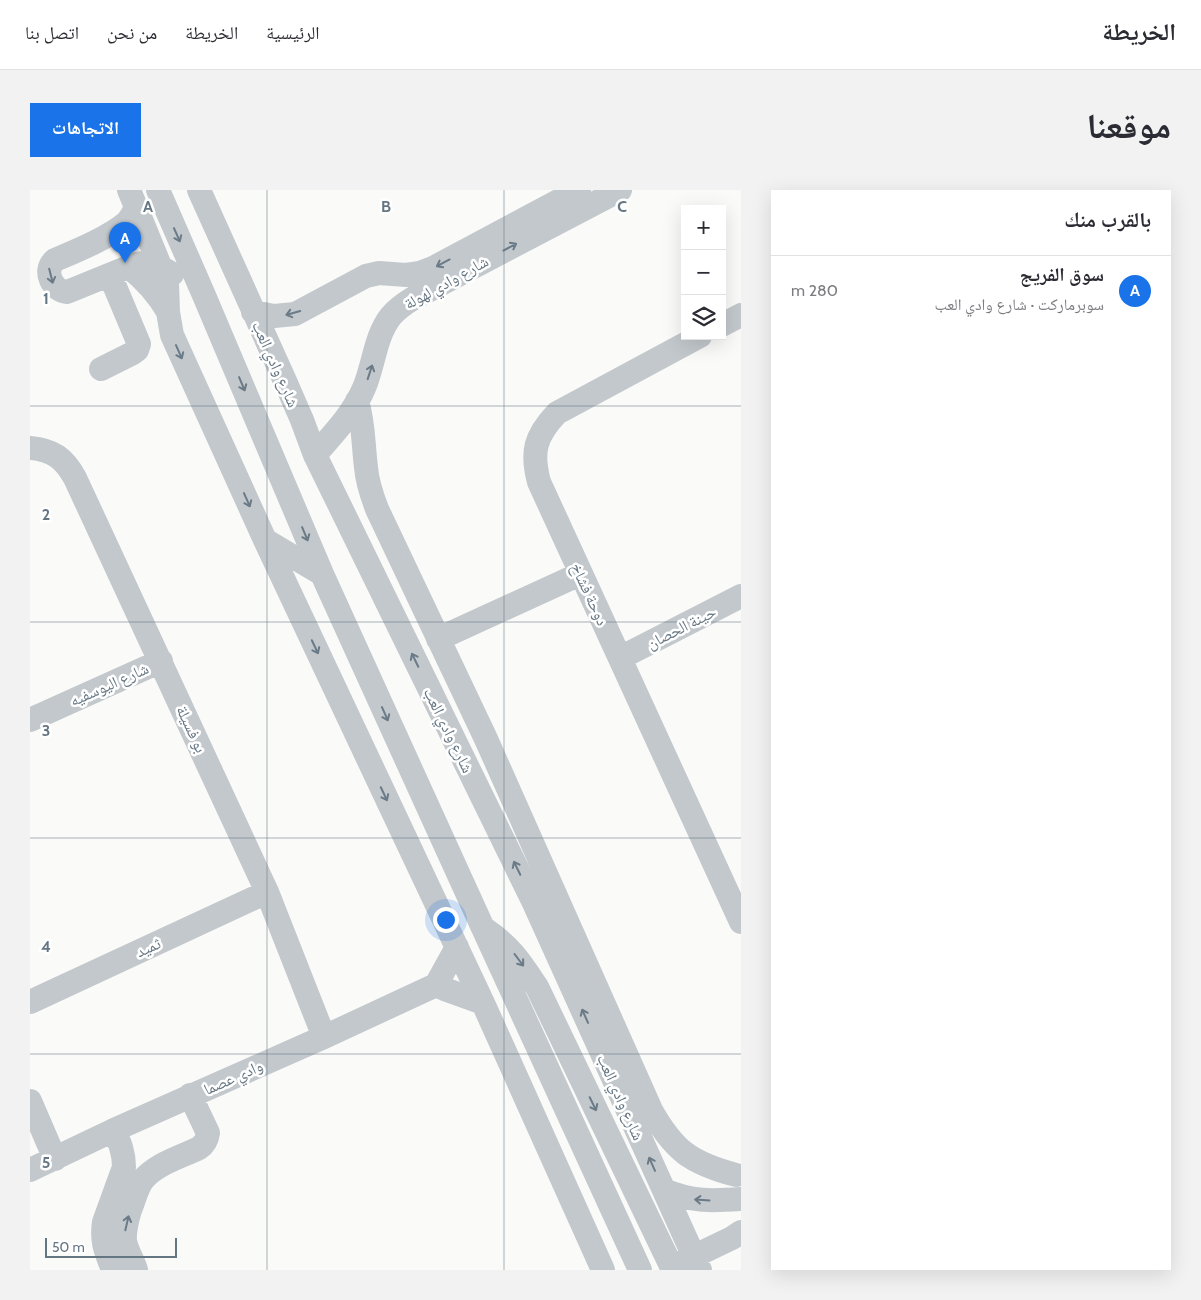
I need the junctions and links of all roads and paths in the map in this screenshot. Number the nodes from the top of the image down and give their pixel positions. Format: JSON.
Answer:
{"nodes":[{"id":1,"x":158,"y":190,"type":"edge"},
{"id":2,"x":199,"y":190,"type":"edge"},
{"id":3,"x":589,"y":195,"type":"edge"},
{"id":4,"x":133,"y":198,"type":"edge"},
{"id":5,"x":89,"y":245,"type":"junction"},
{"id":6,"x":161,"y":267,"type":"junction"},
{"id":7,"x":115,"y":273,"type":"junction"},
{"id":8,"x":203,"y":293,"type":"junction"},
{"id":9,"x":168,"y":312,"type":"junction"},
{"id":10,"x":253,"y":312,"type":"junction"},
{"id":11,"x":741,"y":314,"type":"edge"},
{"id":12,"x":726,"y":322,"type":"edge"},
{"id":13,"x":693,"y":340,"type":"edge"},
{"id":14,"x":101,"y":369,"type":"dead end"},
{"id":15,"x":357,"y":402,"type":"junction"},
{"id":16,"x":30,"y":448,"type":"edge"},
{"id":17,"x":315,"y":455,"type":"junction"},
{"id":18,"x":265,"y":540,"type":"junction"},
{"id":19,"x":322,"y":574,"type":"junction"},
{"id":20,"x":580,"y":574,"type":"junction"},
{"id":21,"x":741,"y":596,"type":"edge"},
{"id":22,"x":438,"y":639,"type":"junction"},
{"id":23,"x":620,"y":658,"type":"junction"},
{"id":24,"x":161,"y":661,"type":"junction"},
{"id":25,"x":365,"y":670,"type":"junction"},
{"id":26,"x":30,"y":720,"type":"edge"},
{"id":27,"x":352,"y":726,"type":"junction"},
{"id":28,"x":267,"y":892,"type":"junction"},
{"id":29,"x":741,"y":922,"type":"edge"},
{"id":30,"x":483,"y":928,"type":"junction"},
{"id":31,"x":457,"y":947,"type":"junction"},
{"id":32,"x":436,"y":985,"type":"junction"},
{"id":33,"x":30,"y":1002,"type":"edge"},
{"id":34,"x":483,"y":1003,"type":"junction"},
{"id":35,"x":324,"y":1037,"type":"junction"},
{"id":36,"x":190,"y":1096,"type":"junction"},
{"id":37,"x":30,"y":1102,"type":"edge"},
{"id":38,"x":114,"y":1130,"type":"junction"},
{"id":39,"x":55,"y":1159,"type":"junction"},
{"id":40,"x":30,"y":1170,"type":"edge"},
{"id":41,"x":736,"y":1175,"type":"dead end"},
{"id":42,"x":664,"y":1190,"type":"junction"},
{"id":43,"x":741,"y":1199,"type":"edge"},
{"id":44,"x":741,"y":1232,"type":"edge"},
{"id":45,"x":697,"y":1263,"type":"edge"},
{"id":46,"x":670,"y":1269,"type":"edge"},
{"id":47,"x":113,"y":1270,"type":"edge"},
{"id":48,"x":136,"y":1270,"type":"edge"},
{"id":49,"x":603,"y":1270,"type":"edge"},
{"id":50,"x":640,"y":1270,"type":"edge"}],
"edges":[{"from":1,"to":8,"type":"street","one_way":true},
{"from":2,"to":10,"type":"street","name":"شارع وادي العب"},
{"from":3,"to":10,"type":"street","name":"شارع وادي لهولة","one_way":true},
{"from":15,"to":3,"type":"street","name":"شارع وادي لهولة","one_way":true},
{"from":4,"to":5,"type":"street"},
{"from":4,"to":6,"type":"street"},
{"from":5,"to":7,"type":"street"},
{"from":5,"to":7,"type":"street","one_way":true},
{"from":6,"to":7,"type":"street"},
{"from":6,"to":8,"type":"street"},
{"from":6,"to":9,"type":"street"},
{"from":7,"to":9,"type":"street"},
{"from":7,"to":14,"type":"street"},
{"from":8,"to":19,"type":"street","one_way":true},
{"from":9,"to":18,"type":"street","one_way":true},
{"from":10,"to":17,"type":"street","name":"شارع وادي العب"},
{"from":11,"to":12,"type":"street"},
{"from":13,"to":20,"type":"street","name":"دوحة فشاخ"},
{"from":15,"to":17,"type":"street","name":"شارع وادي لهولة"},
{"from":15,"to":22,"type":"street"},
{"from":16,"to":24,"type":"street","name":"بو فسيلة"},
{"from":42,"to":17,"type":"street","name":"شارع وادي العب","one_way":true},
{"from":18,"to":19,"type":"street"},
{"from":18,"to":27,"type":"street","one_way":true},
{"from":19,"to":25,"type":"street"},
{"from":20,"to":22,"type":"street"},
{"from":20,"to":23,"type":"street","name":"دوحة فشاخ"},
{"from":21,"to":23,"type":"street","name":"حينة الحصان"},
{"from":22,"to":41,"type":"street"},
{"from":23,"to":29,"type":"street","name":"دوحة فشاخ"},
{"from":24,"to":26,"type":"street","name":"شارع اليوسفيه"},
{"from":24,"to":28,"type":"street","name":"بو فسيلة"},
{"from":25,"to":27,"type":"street"},
{"from":25,"to":30,"type":"street","one_way":true},
{"from":27,"to":31,"type":"street","one_way":true},
{"from":28,"to":33,"type":"street","name":"ثميد"},
{"from":28,"to":35,"type":"street","name":"بو فسيلة"},
{"from":30,"to":46,"type":"street","one_way":true},
{"from":30,"to":50,"type":"street"},
{"from":31,"to":32,"type":"street"},
{"from":31,"to":34,"type":"street"},
{"from":32,"to":34,"type":"street"},
{"from":32,"to":35,"type":"street","name":"وادي عصما"},
{"from":34,"to":49,"type":"street"},
{"from":35,"to":36,"type":"street","name":"وادي عصما"},
{"from":36,"to":38,"type":"street","name":"وادي عصما"},
{"from":48,"to":36,"type":"street","one_way":true},
{"from":37,"to":39,"type":"street"},
{"from":38,"to":39,"type":"street","name":"وادي عصما"},
{"from":38,"to":47,"type":"street"},
{"from":39,"to":40,"type":"street","name":"وادي عصما"},
{"from":43,"to":42,"type":"street","one_way":true},
{"from":42,"to":45,"type":"street","name":"شارع وادي العب"},
{"from":44,"to":45,"type":"street"},
{"from":45,"to":46,"type":"street"}]}
